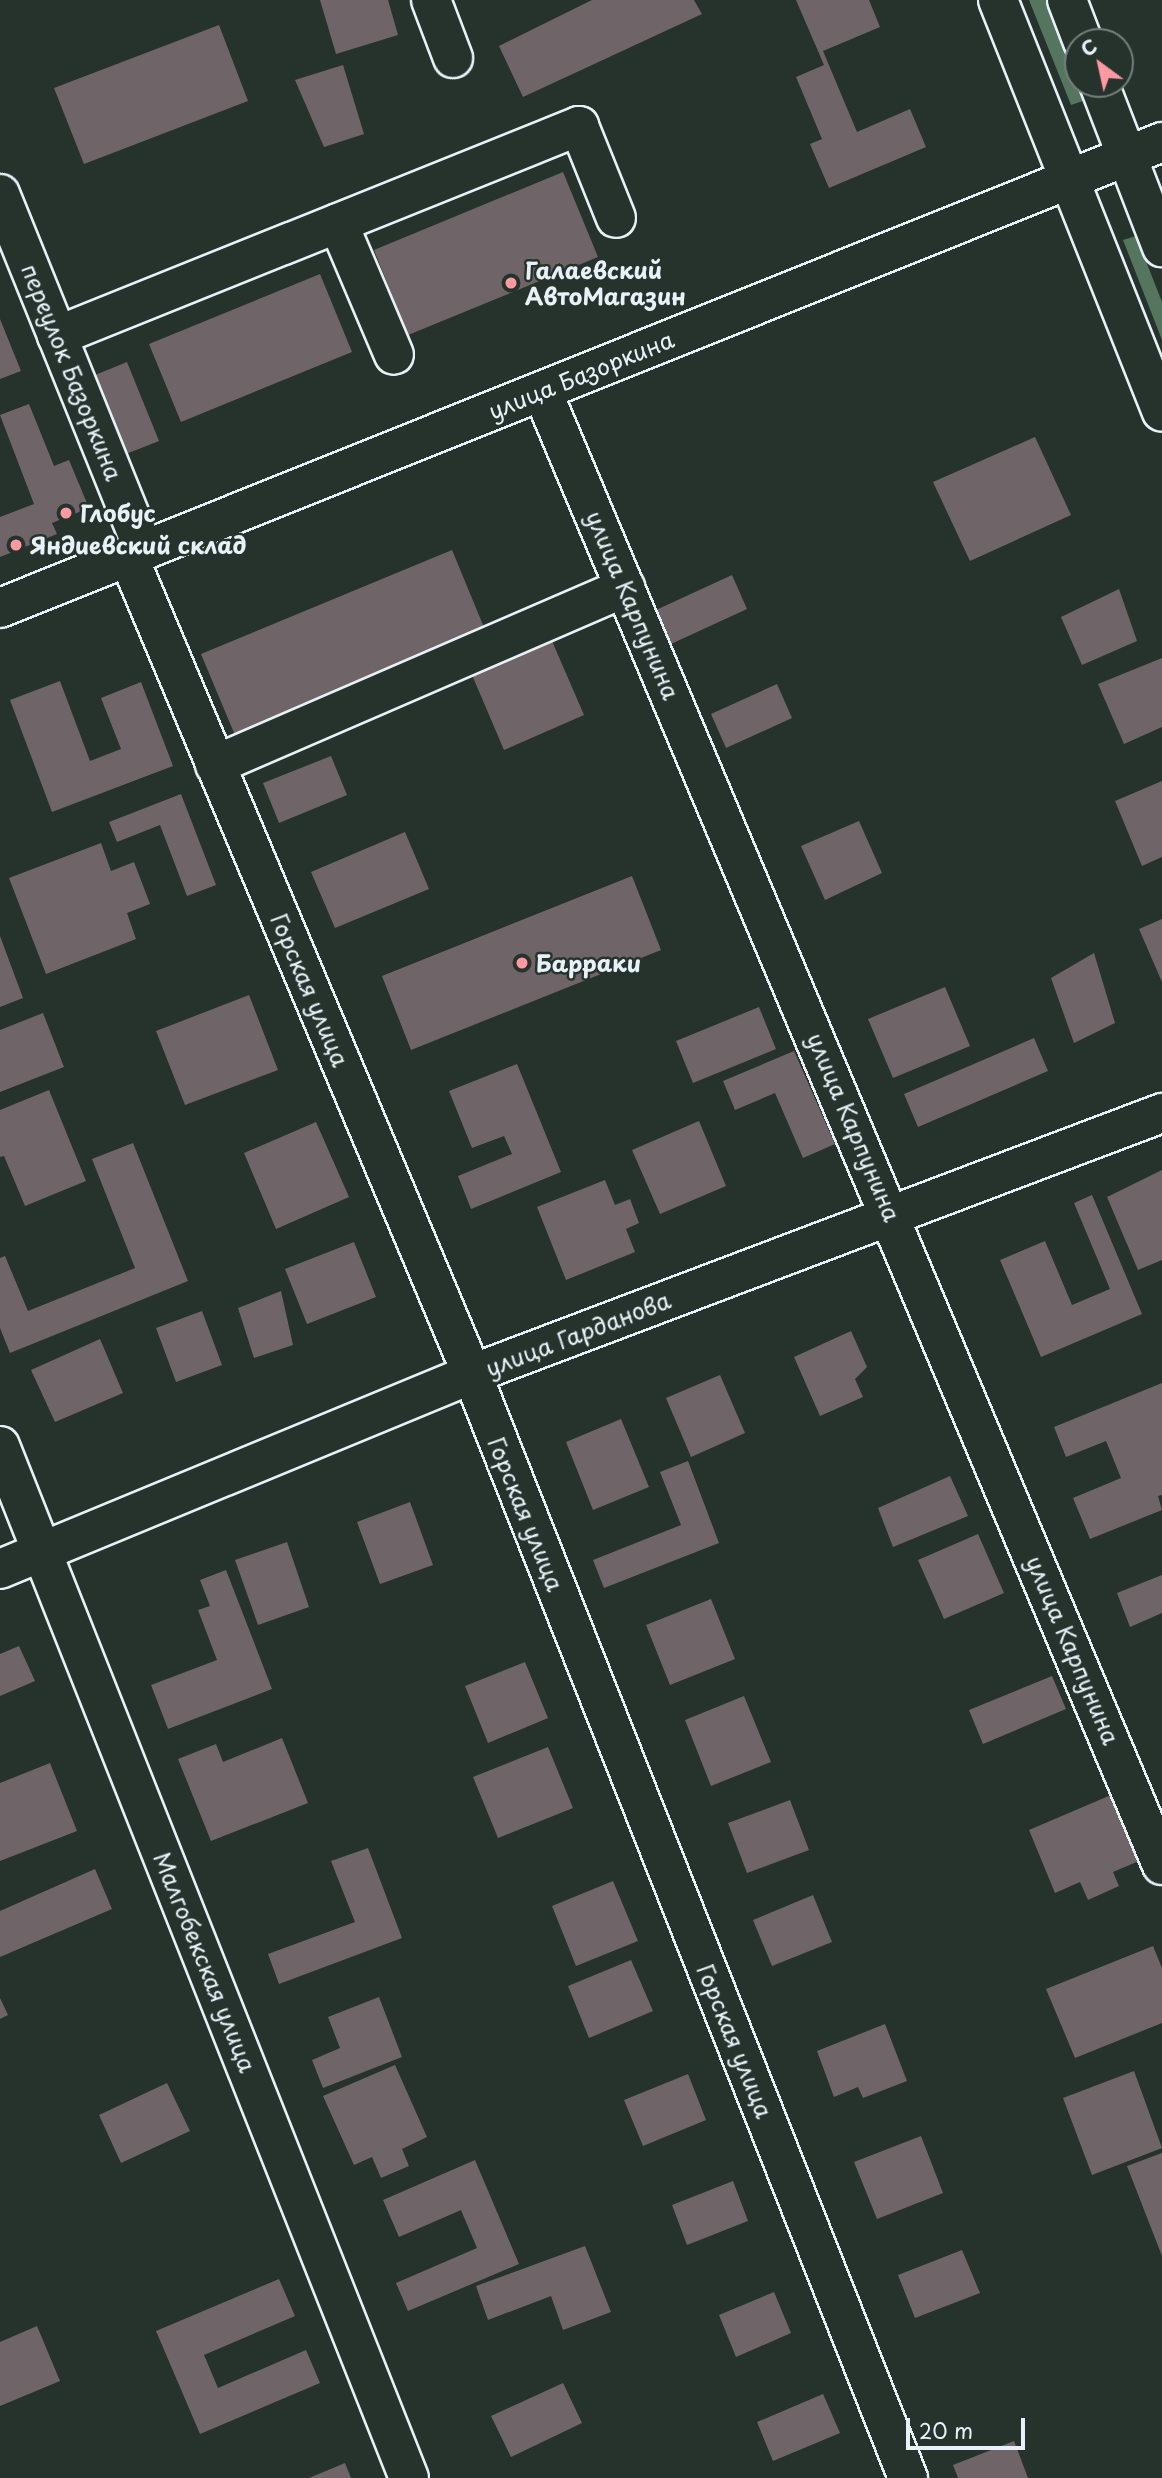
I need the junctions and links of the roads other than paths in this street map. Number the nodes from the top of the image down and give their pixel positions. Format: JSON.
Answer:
{"nodes":[{"id":1,"x":430,"y":0,"type":"edge"},
{"id":2,"x":999,"y":0,"type":"edge"},
{"id":3,"x":1067,"y":0,"type":"edge"},
{"id":4,"x":1078,"y":28,"type":"edge"},
{"id":5,"x":453,"y":58,"type":"dead end"},
{"id":6,"x":1104,"y":98,"type":"edge"},
{"id":7,"x":1162,"y":142,"type":"edge"},
{"id":8,"x":1126,"y":156,"type":"junction"},
{"id":9,"x":1069,"y":179,"type":"junction"},
{"id":10,"x":0,"y":194,"type":"edge"},
{"id":11,"x":616,"y":218,"type":"dead end"},
{"id":12,"x":338,"y":223,"type":"junction"},
{"id":13,"x":1162,"y":247,"type":"edge"},
{"id":14,"x":57,"y":337,"type":"junction"},
{"id":15,"x":394,"y":355,"type":"dead end"},
{"id":16,"x":542,"y":391,"type":"junction"},
{"id":17,"x":1162,"y":412,"type":"edge"},
{"id":18,"x":136,"y":553,"type":"junction"},
{"id":19,"x":625,"y":588,"type":"junction"},
{"id":20,"x":3,"y":600,"type":"edge"},
{"id":21,"x":215,"y":765,"type":"junction"},
{"id":22,"x":1162,"y":1113,"type":"edge"},
{"id":23,"x":892,"y":1216,"type":"junction"},
{"id":24,"x":472,"y":1374,"type":"junction"},
{"id":25,"x":0,"y":1446,"type":"edge"},
{"id":26,"x":43,"y":1552,"type":"junction"},
{"id":27,"x":0,"y":1570,"type":"edge"},
{"id":28,"x":1162,"y":1865,"type":"edge"},
{"id":29,"x":409,"y":2478,"type":"edge"},
{"id":30,"x":908,"y":2478,"type":"edge"}],
"edges":[{"from":1,"to":5,"type":"street"},
{"from":2,"to":9,"type":"street"},
{"from":3,"to":4,"type":"street"},
{"from":6,"to":8,"type":"street"},
{"from":7,"to":8,"type":"street","name":"улица Базоркина"},
{"from":8,"to":9,"type":"street","name":"улица Базоркина"},
{"from":8,"to":13,"type":"street"},
{"from":9,"to":16,"type":"street","name":"улица Базоркина"},
{"from":9,"to":17,"type":"street"},
{"from":10,"to":14,"type":"street","name":"переулок Базоркина"},
{"from":11,"to":12,"type":"street"},
{"from":12,"to":14,"type":"street"},
{"from":12,"to":15,"type":"street"},
{"from":14,"to":18,"type":"street","name":"переулок Базоркина"},
{"from":16,"to":18,"type":"street","name":"улица Базоркина"},
{"from":16,"to":19,"type":"street","name":"улица Карпунина"},
{"from":18,"to":20,"type":"street","name":"улица Базоркина"},
{"from":18,"to":21,"type":"street","name":"Горская улица"},
{"from":19,"to":21,"type":"street"},
{"from":19,"to":23,"type":"street","name":"улица Карпунина"},
{"from":21,"to":24,"type":"street","name":"Горская улица"},
{"from":22,"to":23,"type":"street","name":"улица Гарданова"},
{"from":23,"to":24,"type":"street","name":"улица Гарданова"},
{"from":23,"to":28,"type":"street","name":"улица Карпунина"},
{"from":24,"to":26,"type":"street","name":"улица Гарданова"},
{"from":24,"to":30,"type":"street","name":"Горская улица"},
{"from":25,"to":26,"type":"street","name":"Малгобекская улица"},
{"from":26,"to":27,"type":"street","name":"улица Гарданова"},
{"from":26,"to":29,"type":"street","name":"Малгобекская улица"}]}
